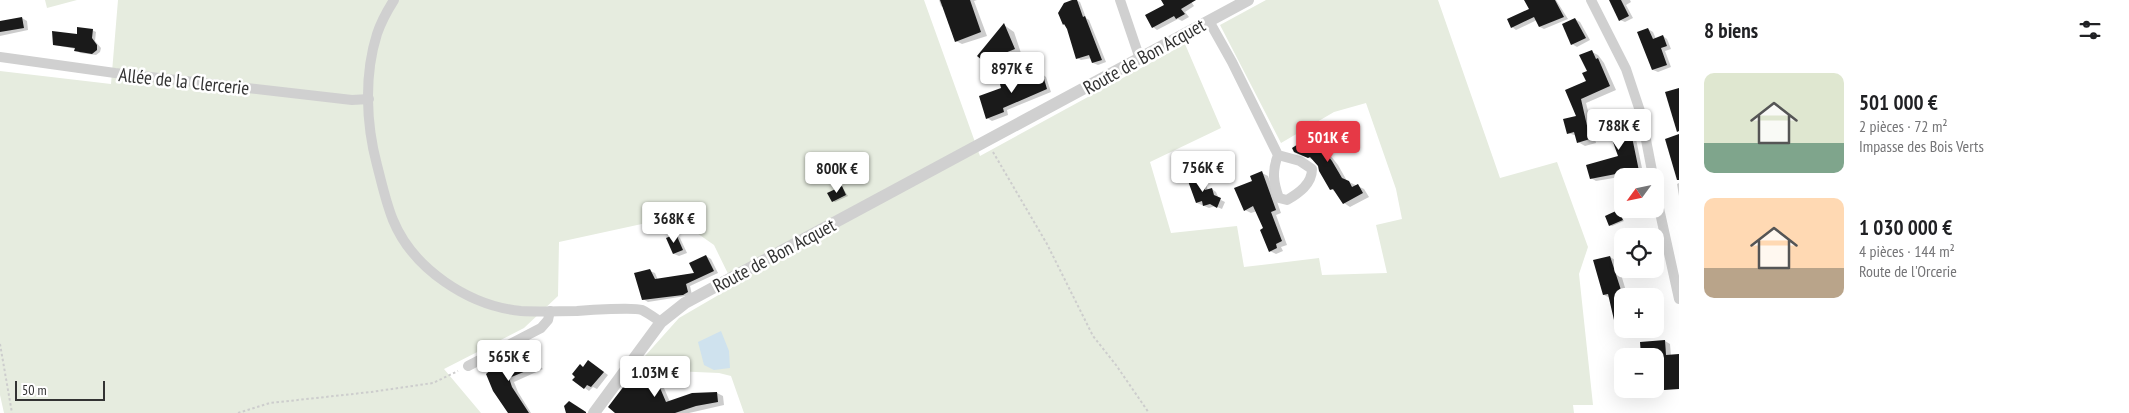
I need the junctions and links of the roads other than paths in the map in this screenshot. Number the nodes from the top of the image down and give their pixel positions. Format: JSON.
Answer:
{"nodes":[{"id":1,"x":394,"y":0,"type":"edge"},
{"id":2,"x":1120,"y":0,"type":"edge"},
{"id":3,"x":1248,"y":0,"type":"edge"},
{"id":4,"x":1591,"y":0,"type":"edge"},
{"id":5,"x":1209,"y":21,"type":"junction"},
{"id":6,"x":0,"y":57,"type":"edge"},
{"id":7,"x":1140,"y":59,"type":"junction"},
{"id":8,"x":368,"y":99,"type":"junction"},
{"id":9,"x":1278,"y":155,"type":"junction"},
{"id":10,"x":1651,"y":168,"type":"edge"},
{"id":11,"x":1661,"y":218,"type":"edge"},
{"id":12,"x":1679,"y":299,"type":"edge"},
{"id":13,"x":550,"y":311,"type":"junction"},
{"id":14,"x":661,"y":322,"type":"junction"},
{"id":15,"x":468,"y":366,"type":"road end"},
{"id":16,"x":594,"y":413,"type":"edge"}],
"edges":[{"from":1,"to":8,"type":"street"},
{"from":2,"to":7,"type":"street"},
{"from":3,"to":5,"type":"street","name":"Route de Bon Acquet"},
{"from":4,"to":10,"type":"street"},
{"from":5,"to":7,"type":"street","name":"Route de Bon Acquet"},
{"from":5,"to":9,"type":"street"},
{"from":6,"to":8,"type":"street","name":"Allée de la Clercerie"},
{"from":7,"to":14,"type":"street","name":"Route de Bon Acquet"},
{"from":8,"to":13,"type":"street"},
{"from":9,"to":9,"type":"street"},
{"from":11,"to":12,"type":"street"},
{"from":13,"to":14,"type":"street"},
{"from":13,"to":15,"type":"street"},
{"from":14,"to":16,"type":"street","name":"Route de Bon Acquet"}]}
